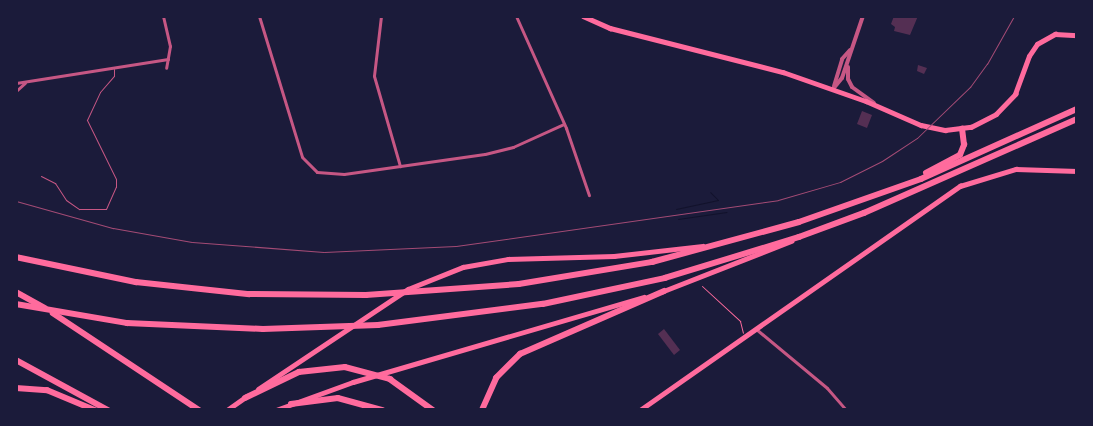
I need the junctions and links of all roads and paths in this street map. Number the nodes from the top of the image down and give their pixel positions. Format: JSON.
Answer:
{"nodes":[{"id":1,"x":163,"y":16,"type":"edge"},
{"id":2,"x":259,"y":16,"type":"edge"},
{"id":3,"x":381,"y":16,"type":"edge"},
{"id":4,"x":516,"y":16,"type":"edge"},
{"id":5,"x":583,"y":16,"type":"edge"},
{"id":6,"x":863,"y":16,"type":"edge"},
{"id":7,"x":1077,"y":35,"type":"edge"},
{"id":8,"x":850,"y":50,"type":"junction"},
{"id":9,"x":168,"y":59,"type":"junction"},
{"id":10,"x":849,"y":60,"type":"junction"},
{"id":11,"x":166,"y":68,"type":"dead end"},
{"id":12,"x":114,"y":69,"type":"junction"},
{"id":13,"x":25,"y":82,"type":"junction"},
{"id":14,"x":16,"y":83,"type":"edge"},
{"id":15,"x":833,"y":89,"type":"junction"},
{"id":16,"x":16,"y":91,"type":"edge"},
{"id":17,"x":879,"y":107,"type":"junction"},
{"id":18,"x":1077,"y":109,"type":"edge"},
{"id":19,"x":1077,"y":119,"type":"edge"},
{"id":20,"x":564,"y":124,"type":"junction"},
{"id":21,"x":962,"y":129,"type":"junction"},
{"id":22,"x":400,"y":166,"type":"junction"},
{"id":23,"x":1077,"y":170,"type":"edge"},
{"id":24,"x":41,"y":176,"type":"dead end"},
{"id":25,"x":898,"y":188,"type":"junction"},
{"id":26,"x":589,"y":195,"type":"dead end"},
{"id":27,"x":799,"y":237,"type":"junction"},
{"id":28,"x":742,"y":239,"type":"junction"},
{"id":29,"x":16,"y":257,"type":"edge"},
{"id":30,"x":702,"y":286,"type":"dead end"},
{"id":31,"x":664,"y":291,"type":"junction"},
{"id":32,"x":16,"y":292,"type":"edge"},
{"id":33,"x":401,"y":294,"type":"junction"},
{"id":34,"x":16,"y":304,"type":"edge"},
{"id":35,"x":756,"y":329,"type":"junction"},
{"id":36,"x":743,"y":338,"type":"junction"},
{"id":37,"x":16,"y":360,"type":"edge"},
{"id":38,"x":16,"y":388,"type":"edge"},
{"id":39,"x":245,"y":398,"type":"junction"},
{"id":40,"x":291,"y":404,"type":"junction"},
{"id":41,"x":95,"y":410,"type":"edge"},
{"id":42,"x":108,"y":410,"type":"edge"},
{"id":43,"x":199,"y":410,"type":"edge"},
{"id":44,"x":227,"y":410,"type":"edge"},
{"id":45,"x":276,"y":410,"type":"edge"},
{"id":46,"x":382,"y":410,"type":"edge"},
{"id":47,"x":433,"y":410,"type":"edge"},
{"id":48,"x":482,"y":410,"type":"edge"},
{"id":49,"x":640,"y":410,"type":"edge"},
{"id":50,"x":846,"y":410,"type":"edge"}],
"edges":[{"from":1,"to":9,"type":"street"},
{"from":2,"to":22,"type":"street"},
{"from":3,"to":22,"type":"street"},
{"from":4,"to":20,"type":"street"},
{"from":5,"to":15,"type":"main road"},
{"from":6,"to":8,"type":"street"},
{"from":7,"to":21,"type":"main road"},
{"from":8,"to":10,"type":"street"},
{"from":8,"to":15,"type":"street"},
{"from":9,"to":11,"type":"street"},
{"from":9,"to":12,"type":"street"},
{"from":10,"to":15,"type":"street"},
{"from":10,"to":17,"type":"street"},
{"from":12,"to":13,"type":"street"},
{"from":12,"to":24,"type":"lane"},
{"from":13,"to":14,"type":"street"},
{"from":13,"to":16,"type":"street"},
{"from":15,"to":17,"type":"main road"},
{"from":17,"to":21,"type":"main road"},
{"from":18,"to":25,"type":"highway"},
{"from":19,"to":27,"type":"highway"},
{"from":20,"to":22,"type":"street"},
{"from":20,"to":26,"type":"street"},
{"from":21,"to":25,"type":"highway"},
{"from":23,"to":35,"type":"main road"},
{"from":25,"to":28,"type":"highway"},
{"from":27,"to":31,"type":"main road"},
{"from":27,"to":34,"type":"highway"},
{"from":28,"to":33,"type":"highway"},
{"from":28,"to":33,"type":"main road"},
{"from":29,"to":33,"type":"highway"},
{"from":30,"to":36,"type":"path"},
{"from":31,"to":40,"type":"main road"},
{"from":31,"to":48,"type":"highway"},
{"from":32,"to":43,"type":"highway"},
{"from":33,"to":39,"type":"main road"},
{"from":35,"to":36,"type":"main road"},
{"from":35,"to":50,"type":"street"},
{"from":36,"to":49,"type":"main road"},
{"from":37,"to":42,"type":"highway"},
{"from":38,"to":41,"type":"highway"},
{"from":39,"to":44,"type":"main road"},
{"from":39,"to":47,"type":"highway"},
{"from":40,"to":45,"type":"main road"},
{"from":40,"to":46,"type":"highway"}]}
